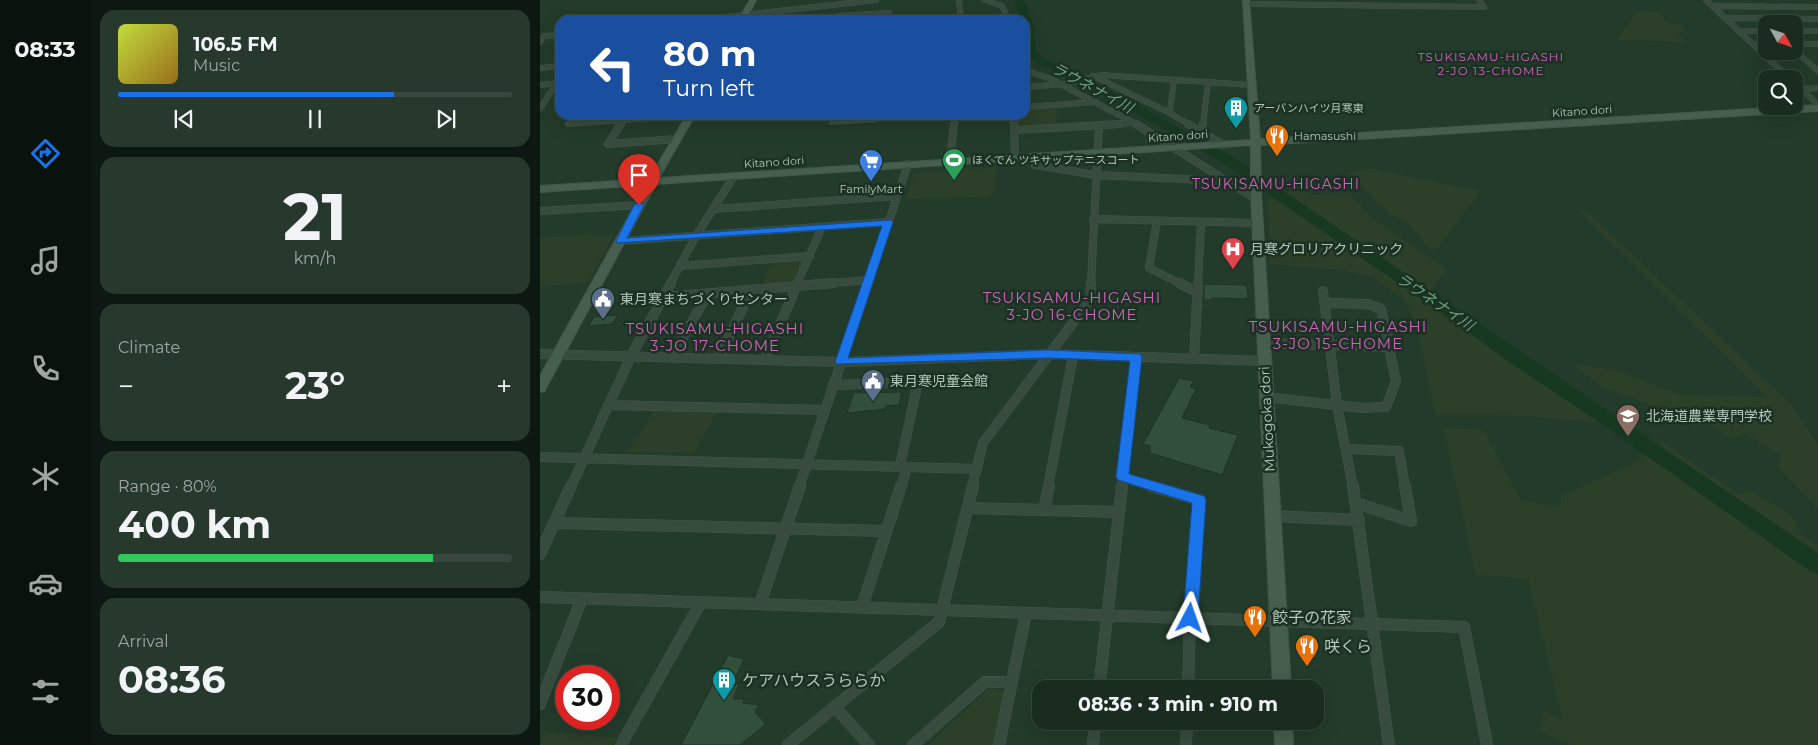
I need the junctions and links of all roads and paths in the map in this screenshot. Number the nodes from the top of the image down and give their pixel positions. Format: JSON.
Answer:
{"nodes":[{"id":1,"x":753,"y":0,"type":"edge"},
{"id":2,"x":876,"y":0,"type":"edge"},
{"id":3,"x":959,"y":0,"type":"edge"},
{"id":4,"x":985,"y":0,"type":"edge"},
{"id":5,"x":1334,"y":0,"type":"edge"},
{"id":6,"x":1374,"y":0,"type":"edge"},
{"id":7,"x":1446,"y":0,"type":"edge"},
{"id":8,"x":1479,"y":0,"type":"edge"},
{"id":9,"x":1706,"y":0,"type":"edge"},
{"id":10,"x":1806,"y":0,"type":"edge"},
{"id":11,"x":852,"y":1,"type":"edge"},
{"id":12,"x":1247,"y":2,"type":"edge"},
{"id":13,"x":842,"y":4,"type":"junction"},
{"id":14,"x":1325,"y":5,"type":"junction"},
{"id":15,"x":1369,"y":6,"type":"junction"},
{"id":16,"x":1712,"y":6,"type":"junction"},
{"id":17,"x":1818,"y":6,"type":"edge"},
{"id":18,"x":1449,"y":7,"type":"junction"},
{"id":19,"x":1805,"y":7,"type":"junction"},
{"id":20,"x":745,"y":15,"type":"edge"},
{"id":21,"x":759,"y":15,"type":"edge"},
{"id":22,"x":839,"y":15,"type":"edge"},
{"id":23,"x":869,"y":15,"type":"edge"},
{"id":24,"x":888,"y":15,"type":"edge"},
{"id":25,"x":960,"y":15,"type":"edge"},
{"id":26,"x":1006,"y":15,"type":"edge"},
{"id":27,"x":1726,"y":18,"type":"junction"},
{"id":28,"x":1818,"y":18,"type":"edge"},
{"id":29,"x":1739,"y":31,"type":"junction"},
{"id":30,"x":1758,"y":31,"type":"edge"},
{"id":31,"x":1803,"y":31,"type":"edge"},
{"id":32,"x":1818,"y":31,"type":"edge"},
{"id":33,"x":555,"y":35,"type":"edge"},
{"id":34,"x":540,"y":42,"type":"edge"},
{"id":35,"x":1753,"y":44,"type":"junction"},
{"id":36,"x":1758,"y":44,"type":"edge"},
{"id":37,"x":1803,"y":44,"type":"edge"},
{"id":38,"x":1818,"y":44,"type":"edge"},
{"id":39,"x":1803,"y":58,"type":"edge"},
{"id":40,"x":555,"y":66,"type":"edge"},
{"id":41,"x":540,"y":68,"type":"edge"},
{"id":42,"x":1780,"y":70,"type":"edge"},
{"id":43,"x":1030,"y":72,"type":"edge"},
{"id":44,"x":1818,"y":72,"type":"edge"},
{"id":45,"x":1093,"y":76,"type":"junction"},
{"id":46,"x":1174,"y":80,"type":"junction"},
{"id":47,"x":1208,"y":82,"type":"junction"},
{"id":48,"x":555,"y":83,"type":"edge"},
{"id":49,"x":540,"y":85,"type":"edge"},
{"id":50,"x":1062,"y":85,"type":"junction"},
{"id":51,"x":1251,"y":85,"type":"junction"},
{"id":52,"x":1030,"y":87,"type":"edge"},
{"id":53,"x":555,"y":88,"type":"edge"},
{"id":54,"x":1818,"y":88,"type":"edge"},
{"id":55,"x":1803,"y":89,"type":"edge"},
{"id":56,"x":1803,"y":91,"type":"edge"},
{"id":57,"x":1096,"y":102,"type":"junction"},
{"id":58,"x":1030,"y":106,"type":"edge"},
{"id":59,"x":1818,"y":106,"type":"edge"},
{"id":60,"x":540,"y":108,"type":"edge"},
{"id":61,"x":1168,"y":112,"type":"junction"},
{"id":62,"x":571,"y":120,"type":"edge"},
{"id":63,"x":604,"y":120,"type":"edge"},
{"id":64,"x":624,"y":120,"type":"edge"},
{"id":65,"x":687,"y":120,"type":"edge"},
{"id":66,"x":954,"y":120,"type":"edge"},
{"id":67,"x":1014,"y":120,"type":"edge"},
{"id":68,"x":590,"y":122,"type":"joint"},
{"id":69,"x":1136,"y":123,"type":"junction"},
{"id":70,"x":1100,"y":125,"type":"junction"},
{"id":71,"x":1014,"y":130,"type":"junction"},
{"id":72,"x":1202,"y":132,"type":"junction"},
{"id":73,"x":677,"y":139,"type":"junction"},
{"id":74,"x":1255,"y":143,"type":"junction"},
{"id":75,"x":1220,"y":145,"type":"junction"},
{"id":76,"x":1180,"y":147,"type":"junction"},
{"id":77,"x":1098,"y":153,"type":"junction"},
{"id":78,"x":1034,"y":156,"type":"junction"},
{"id":79,"x":1015,"y":158,"type":"junction"},
{"id":80,"x":950,"y":161,"type":"junction"},
{"id":81,"x":908,"y":164,"type":"junction"},
{"id":82,"x":1096,"y":175,"type":"junction"},
{"id":83,"x":734,"y":176,"type":"junction"},
{"id":84,"x":654,"y":181,"type":"junction"},
{"id":85,"x":1228,"y":181,"type":"junction"},
{"id":86,"x":540,"y":189,"type":"edge"},
{"id":87,"x":896,"y":196,"type":"junction"},
{"id":88,"x":1257,"y":196,"type":"junction"},
{"id":89,"x":639,"y":205,"type":"junction"},
{"id":90,"x":714,"y":208,"type":"junction"},
{"id":91,"x":540,"y":211,"type":"edge"},
{"id":92,"x":1094,"y":219,"type":"junction"},
{"id":93,"x":1157,"y":221,"type":"junction"},
{"id":94,"x":888,"y":222,"type":"junction"},
{"id":95,"x":1201,"y":222,"type":"junction"},
{"id":96,"x":1258,"y":223,"type":"junction"},
{"id":97,"x":822,"y":227,"type":"junction"},
{"id":98,"x":696,"y":236,"type":"junction"},
{"id":99,"x":621,"y":241,"type":"junction"},
{"id":100,"x":810,"y":256,"type":"junction"},
{"id":101,"x":681,"y":266,"type":"junction"},
{"id":102,"x":869,"y":280,"type":"junction"},
{"id":103,"x":797,"y":286,"type":"junction"},
{"id":104,"x":751,"y":290,"type":"junction"},
{"id":105,"x":1323,"y":291,"type":"dead end"},
{"id":106,"x":1197,"y":292,"type":"junction"},
{"id":107,"x":708,"y":293,"type":"junction"},
{"id":108,"x":664,"y":297,"type":"junction"},
{"id":109,"x":1325,"y":303,"type":"junction"},
{"id":110,"x":1264,"y":343,"type":"junction"},
{"id":111,"x":1331,"y":346,"type":"junction"},
{"id":112,"x":1389,"y":347,"type":"junction"},
{"id":113,"x":540,"y":354,"type":"edge"},
{"id":114,"x":1049,"y":354,"type":"junction"},
{"id":115,"x":558,"y":355,"type":"junction"},
{"id":116,"x":631,"y":356,"type":"junction"},
{"id":117,"x":1072,"y":356,"type":"junction"},
{"id":118,"x":672,"y":357,"type":"junction"},
{"id":119,"x":1136,"y":357,"type":"junction"},
{"id":120,"x":718,"y":358,"type":"junction"},
{"id":121,"x":1194,"y":358,"type":"junction"},
{"id":122,"x":764,"y":359,"type":"junction"},
{"id":123,"x":1265,"y":361,"type":"junction"},
{"id":124,"x":841,"y":362,"type":"junction"},
{"id":125,"x":833,"y":386,"type":"junction"},
{"id":126,"x":540,"y":388,"type":"edge"},
{"id":127,"x":1266,"y":397,"type":"junction"},
{"id":128,"x":608,"y":405,"type":"junction"},
{"id":129,"x":1338,"y":405,"type":"junction"},
{"id":130,"x":825,"y":410,"type":"junction"},
{"id":131,"x":1346,"y":449,"type":"junction"},
{"id":132,"x":540,"y":457,"type":"edge"},
{"id":133,"x":584,"y":458,"type":"junction"},
{"id":134,"x":807,"y":464,"type":"junction"},
{"id":135,"x":903,"y":467,"type":"junction"},
{"id":136,"x":977,"y":469,"type":"junction"},
{"id":137,"x":1122,"y":477,"type":"junction"},
{"id":138,"x":1356,"y":503,"type":"junction"},
{"id":139,"x":968,"y":508,"type":"junction"},
{"id":140,"x":1044,"y":510,"type":"junction"},
{"id":141,"x":1118,"y":512,"type":"junction"},
{"id":142,"x":1272,"y":516,"type":"junction"},
{"id":143,"x":1359,"y":520,"type":"junction"},
{"id":144,"x":555,"y":522,"type":"junction"},
{"id":145,"x":784,"y":529,"type":"junction"},
{"id":146,"x":886,"y":531,"type":"junction"},
{"id":147,"x":540,"y":554,"type":"edge"},
{"id":148,"x":540,"y":597,"type":"edge"},
{"id":149,"x":582,"y":599,"type":"junction"},
{"id":150,"x":700,"y":602,"type":"junction"},
{"id":151,"x":760,"y":604,"type":"junction"},
{"id":152,"x":862,"y":607,"type":"junction"},
{"id":153,"x":943,"y":610,"type":"junction"},
{"id":154,"x":1026,"y":613,"type":"junction"},
{"id":155,"x":1107,"y":616,"type":"junction"},
{"id":156,"x":1190,"y":618,"type":"junction"},
{"id":157,"x":1279,"y":621,"type":"junction"},
{"id":158,"x":1373,"y":624,"type":"junction"},
{"id":159,"x":1100,"y":680,"type":"edge"},
{"id":160,"x":1188,"y":680,"type":"edge"},
{"id":161,"x":1282,"y":680,"type":"edge"},
{"id":162,"x":1012,"y":682,"type":"junction"},
{"id":163,"x":540,"y":704,"type":"edge"},
{"id":164,"x":835,"y":707,"type":"junction"},
{"id":165,"x":1094,"y":730,"type":"edge"},
{"id":166,"x":1187,"y":730,"type":"edge"},
{"id":167,"x":1283,"y":730,"type":"edge"},
{"id":168,"x":621,"y":745,"type":"edge"},
{"id":169,"x":788,"y":745,"type":"edge"},
{"id":170,"x":869,"y":745,"type":"edge"},
{"id":171,"x":913,"y":745,"type":"edge"},
{"id":172,"x":998,"y":745,"type":"edge"},
{"id":173,"x":1093,"y":745,"type":"edge"},
{"id":174,"x":1186,"y":745,"type":"edge"},
{"id":175,"x":1284,"y":745,"type":"edge"},
{"id":176,"x":1389,"y":745,"type":"edge"},
{"id":177,"x":1487,"y":745,"type":"edge"}],
"edges":[{"from":1,"to":20,"type":"street"},
{"from":2,"to":11,"type":"street"},
{"from":3,"to":25,"type":"street"},
{"from":4,"to":26,"type":"street"},
{"from":5,"to":14,"type":"street"},
{"from":6,"to":15,"type":"street"},
{"from":7,"to":18,"type":"street"},
{"from":8,"to":18,"type":"street"},
{"from":9,"to":16,"type":"street"},
{"from":10,"to":17,"type":"street"},
{"from":11,"to":13,"type":"street"},
{"from":12,"to":14,"type":"street"},
{"from":12,"to":51,"type":"street","name":"Mukogoka dori"},
{"from":13,"to":21,"type":"street"},
{"from":13,"to":22,"type":"street"},
{"from":14,"to":15,"type":"street"},
{"from":15,"to":18,"type":"street"},
{"from":16,"to":19,"type":"street"},
{"from":16,"to":27,"type":"street"},
{"from":17,"to":19,"type":"street"},
{"from":19,"to":28,"type":"street"},
{"from":23,"to":24,"type":"street"},
{"from":27,"to":28,"type":"street"},
{"from":27,"to":29,"type":"street"},
{"from":29,"to":30,"type":"street"},
{"from":29,"to":35,"type":"street"},
{"from":31,"to":32,"type":"street"},
{"from":33,"to":34,"type":"street"},
{"from":35,"to":36,"type":"street"},
{"from":35,"to":42,"type":"street"},
{"from":37,"to":38,"type":"street"},
{"from":39,"to":44,"type":"street"},
{"from":40,"to":41,"type":"street"},
{"from":43,"to":50,"type":"street"},
{"from":45,"to":46,"type":"street"},
{"from":45,"to":50,"type":"street"},
{"from":45,"to":61,"type":"street"},
{"from":46,"to":47,"type":"street"},
{"from":46,"to":61,"type":"street"},
{"from":47,"to":51,"type":"street"},
{"from":47,"to":72,"type":"street"},
{"from":48,"to":49,"type":"street"},
{"from":50,"to":52,"type":"street"},
{"from":50,"to":57,"type":"street"},
{"from":51,"to":74,"type":"street","name":"Mukogoka dori"},
{"from":53,"to":60,"type":"street"},
{"from":54,"to":55,"type":"street"},
{"from":56,"to":59,"type":"street"},
{"from":57,"to":58,"type":"street"},
{"from":57,"to":69,"type":"street"},
{"from":59,"to":74,"type":"street","name":"Kitano dori"},
{"from":61,"to":72,"type":"street"},
{"from":62,"to":68,"type":"street"},
{"from":63,"to":68,"type":"street"},
{"from":64,"to":73,"type":"street"},
{"from":65,"to":73,"type":"street"},
{"from":66,"to":80,"type":"street"},
{"from":67,"to":71,"type":"street"},
{"from":69,"to":70,"type":"street"},
{"from":69,"to":76,"type":"street"},
{"from":70,"to":71,"type":"street"},
{"from":70,"to":77,"type":"street"},
{"from":71,"to":79,"type":"street"},
{"from":72,"to":75,"type":"street"},
{"from":73,"to":84,"type":"street"},
{"from":74,"to":75,"type":"street","name":"Kitano dori"},
{"from":74,"to":88,"type":"street","name":"Mukogoka dori"},
{"from":75,"to":76,"type":"street","name":"Kitano dori"},
{"from":76,"to":77,"type":"street","name":"Kitano dori"},
{"from":76,"to":85,"type":"street"},
{"from":77,"to":78,"type":"street","name":"Kitano dori"},
{"from":77,"to":82,"type":"street"},
{"from":78,"to":79,"type":"street","name":"Kitano dori"},
{"from":78,"to":82,"type":"street"},
{"from":79,"to":80,"type":"street","name":"Kitano dori"},
{"from":80,"to":81,"type":"street","name":"Kitano dori"},
{"from":81,"to":83,"type":"street","name":"Kitano dori"},
{"from":81,"to":87,"type":"street"},
{"from":82,"to":85,"type":"street"},
{"from":82,"to":92,"type":"street"},
{"from":83,"to":84,"type":"street","name":"Kitano dori"},
{"from":83,"to":90,"type":"street"},
{"from":84,"to":86,"type":"street","name":"Kitano dori"},
{"from":84,"to":89,"type":"street"},
{"from":85,"to":88,"type":"street"},
{"from":87,"to":90,"type":"street"},
{"from":87,"to":94,"type":"street"},
{"from":88,"to":96,"type":"street","name":"Mukogoka dori"},
{"from":89,"to":91,"type":"street"},
{"from":89,"to":99,"type":"street"},
{"from":90,"to":98,"type":"street"},
{"from":92,"to":93,"type":"street"},
{"from":92,"to":114,"type":"street"},
{"from":93,"to":95,"type":"street"},
{"from":93,"to":106,"type":"street"},
{"from":94,"to":97,"type":"street"},
{"from":94,"to":102,"type":"street"},
{"from":95,"to":96,"type":"street"},
{"from":95,"to":106,"type":"street"},
{"from":96,"to":110,"type":"street","name":"Mukogoka dori"},
{"from":97,"to":98,"type":"street"},
{"from":97,"to":100,"type":"street"},
{"from":98,"to":99,"type":"street"},
{"from":98,"to":101,"type":"street"},
{"from":99,"to":115,"type":"street"},
{"from":100,"to":101,"type":"street"},
{"from":100,"to":103,"type":"street"},
{"from":101,"to":108,"type":"street"},
{"from":102,"to":103,"type":"street"},
{"from":102,"to":124,"type":"street"},
{"from":103,"to":104,"type":"street"},
{"from":103,"to":122,"type":"street"},
{"from":104,"to":107,"type":"street"},
{"from":104,"to":120,"type":"street"},
{"from":105,"to":109,"type":"street"},
{"from":106,"to":121,"type":"street"},
{"from":107,"to":108,"type":"street"},
{"from":107,"to":118,"type":"street"},
{"from":108,"to":116,"type":"street"},
{"from":109,"to":111,"type":"street"},
{"from":109,"to":112,"type":"street"},
{"from":110,"to":111,"type":"street"},
{"from":110,"to":123,"type":"street","name":"Mukogoka dori"},
{"from":111,"to":112,"type":"street"},
{"from":111,"to":129,"type":"street"},
{"from":112,"to":129,"type":"street"},
{"from":113,"to":115,"type":"street"},
{"from":114,"to":117,"type":"street"},
{"from":114,"to":124,"type":"street"},
{"from":114,"to":136,"type":"street"},
{"from":115,"to":116,"type":"street"},
{"from":115,"to":126,"type":"street"},
{"from":116,"to":118,"type":"street"},
{"from":116,"to":128,"type":"street"},
{"from":117,"to":119,"type":"street"},
{"from":117,"to":140,"type":"street"},
{"from":118,"to":120,"type":"street"},
{"from":119,"to":121,"type":"street"},
{"from":119,"to":137,"type":"street"},
{"from":120,"to":122,"type":"street"},
{"from":121,"to":123,"type":"street"},
{"from":122,"to":124,"type":"street"},
{"from":123,"to":127,"type":"street","name":"Mukogoka dori"},
{"from":124,"to":125,"type":"street"},
{"from":125,"to":130,"type":"street"},
{"from":125,"to":135,"type":"street"},
{"from":127,"to":129,"type":"street"},
{"from":127,"to":142,"type":"street","name":"Mukogoka dori"},
{"from":128,"to":130,"type":"street"},
{"from":128,"to":133,"type":"street"},
{"from":129,"to":131,"type":"street"},
{"from":130,"to":134,"type":"street"},
{"from":131,"to":138,"type":"street"},
{"from":131,"to":138,"type":"street"},
{"from":132,"to":133,"type":"street"},
{"from":133,"to":134,"type":"street"},
{"from":133,"to":144,"type":"street"},
{"from":134,"to":135,"type":"street"},
{"from":134,"to":145,"type":"street"},
{"from":135,"to":136,"type":"street"},
{"from":135,"to":146,"type":"street"},
{"from":136,"to":139,"type":"street"},
{"from":137,"to":141,"type":"street"},
{"from":137,"to":156,"type":"street"},
{"from":138,"to":143,"type":"street"},
{"from":139,"to":140,"type":"street"},
{"from":139,"to":153,"type":"street"},
{"from":140,"to":141,"type":"street"},
{"from":141,"to":155,"type":"street"},
{"from":142,"to":143,"type":"street"},
{"from":142,"to":157,"type":"street","name":"Mukogoka dori"},
{"from":143,"to":158,"type":"street"},
{"from":144,"to":145,"type":"street"},
{"from":144,"to":147,"type":"street"},
{"from":145,"to":146,"type":"street"},
{"from":145,"to":151,"type":"street"},
{"from":146,"to":152,"type":"street"},
{"from":148,"to":149,"type":"street"},
{"from":149,"to":150,"type":"street"},
{"from":149,"to":163,"type":"street"},
{"from":150,"to":151,"type":"street"},
{"from":150,"to":168,"type":"street"},
{"from":151,"to":152,"type":"street"},
{"from":152,"to":153,"type":"street"},
{"from":153,"to":154,"type":"street"},
{"from":153,"to":164,"type":"street"},
{"from":154,"to":155,"type":"street"},
{"from":154,"to":162,"type":"street"},
{"from":155,"to":156,"type":"street"},
{"from":155,"to":159,"type":"street"},
{"from":156,"to":157,"type":"street"},
{"from":156,"to":160,"type":"street"},
{"from":157,"to":158,"type":"street"},
{"from":157,"to":161,"type":"street","name":"Mukogoka dori"},
{"from":158,"to":176,"type":"street"},
{"from":158,"to":177,"type":"street"},
{"from":162,"to":171,"type":"street"},
{"from":162,"to":172,"type":"street"},
{"from":164,"to":169,"type":"street"},
{"from":164,"to":170,"type":"street"},
{"from":165,"to":173,"type":"street"},
{"from":166,"to":174,"type":"street"},
{"from":167,"to":175,"type":"street"}]}
